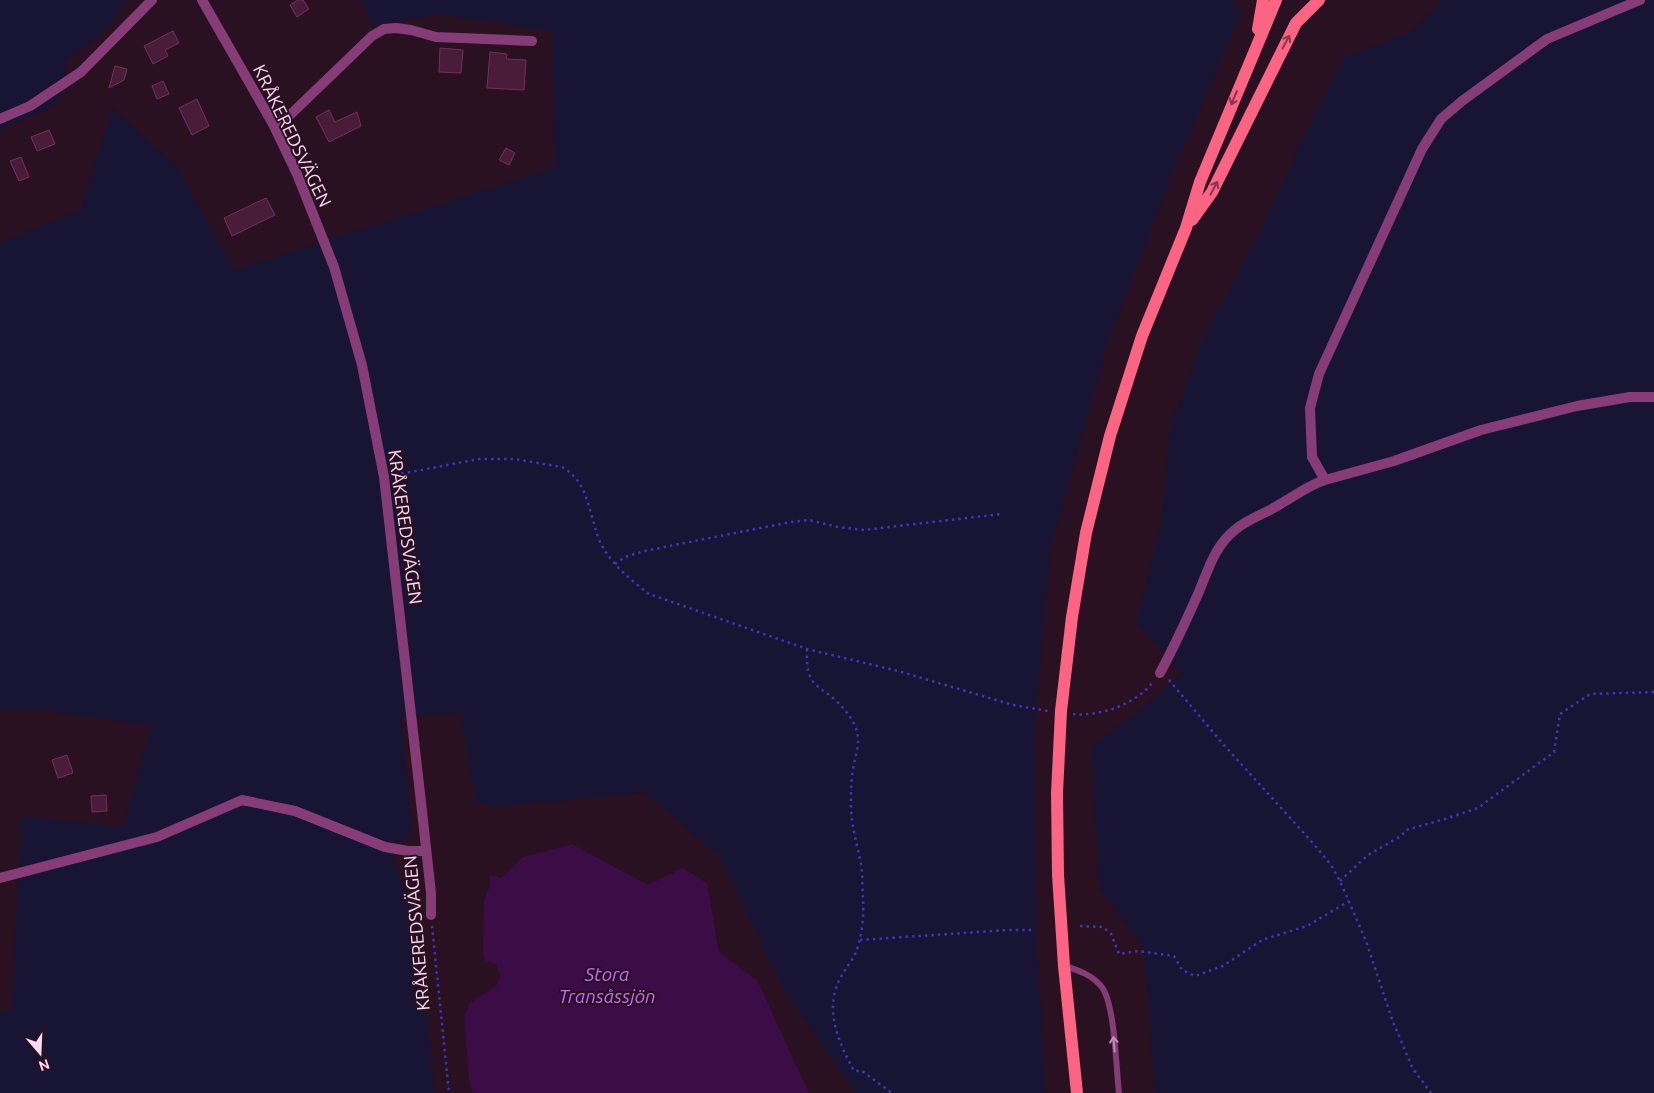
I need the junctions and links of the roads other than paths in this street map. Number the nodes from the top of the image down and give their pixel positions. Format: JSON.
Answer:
{"nodes":[{"id":1,"x":152,"y":0,"type":"edge"},
{"id":2,"x":202,"y":0,"type":"edge"},
{"id":3,"x":1263,"y":0,"type":"edge"},
{"id":4,"x":1276,"y":0,"type":"edge"},
{"id":5,"x":1319,"y":0,"type":"edge"},
{"id":6,"x":1640,"y":0,"type":"edge"},
{"id":7,"x":532,"y":41,"type":"dead end"},
{"id":8,"x":1253,"y":53,"type":"junction"},
{"id":9,"x":0,"y":120,"type":"edge"},
{"id":10,"x":273,"y":124,"type":"junction"},
{"id":11,"x":1186,"y":228,"type":"junction"},
{"id":12,"x":1654,"y":397,"type":"edge"},
{"id":13,"x":1325,"y":480,"type":"junction"},
{"id":14,"x":1160,"y":673,"type":"road end"},
{"id":15,"x":426,"y":850,"type":"junction"},
{"id":16,"x":0,"y":878,"type":"edge"},
{"id":17,"x":431,"y":914,"type":"road end"},
{"id":18,"x":1064,"y":966,"type":"junction"},
{"id":19,"x":1077,"y":1093,"type":"edge"},
{"id":20,"x":1119,"y":1093,"type":"edge"}],
"edges":[{"from":1,"to":9,"type":"street"},
{"from":2,"to":10,"type":"street","name":"KRÅKEREDSVÄGEN"},
{"from":3,"to":8,"type":"main road"},
{"from":4,"to":8,"type":"main road"},
{"from":11,"to":5,"type":"main road","one_way":true},
{"from":6,"to":13,"type":"street"},
{"from":7,"to":10,"type":"street"},
{"from":8,"to":11,"type":"main road","one_way":true},
{"from":10,"to":15,"type":"street","name":"KRÅKEREDSVÄGEN"},
{"from":11,"to":18,"type":"main road"},
{"from":12,"to":13,"type":"street"},
{"from":13,"to":14,"type":"street"},
{"from":15,"to":16,"type":"street"},
{"from":15,"to":17,"type":"street","name":"KRÅKEREDSVÄGEN"},
{"from":18,"to":19,"type":"main road"},
{"from":20,"to":18,"type":"lane","one_way":true}]}
